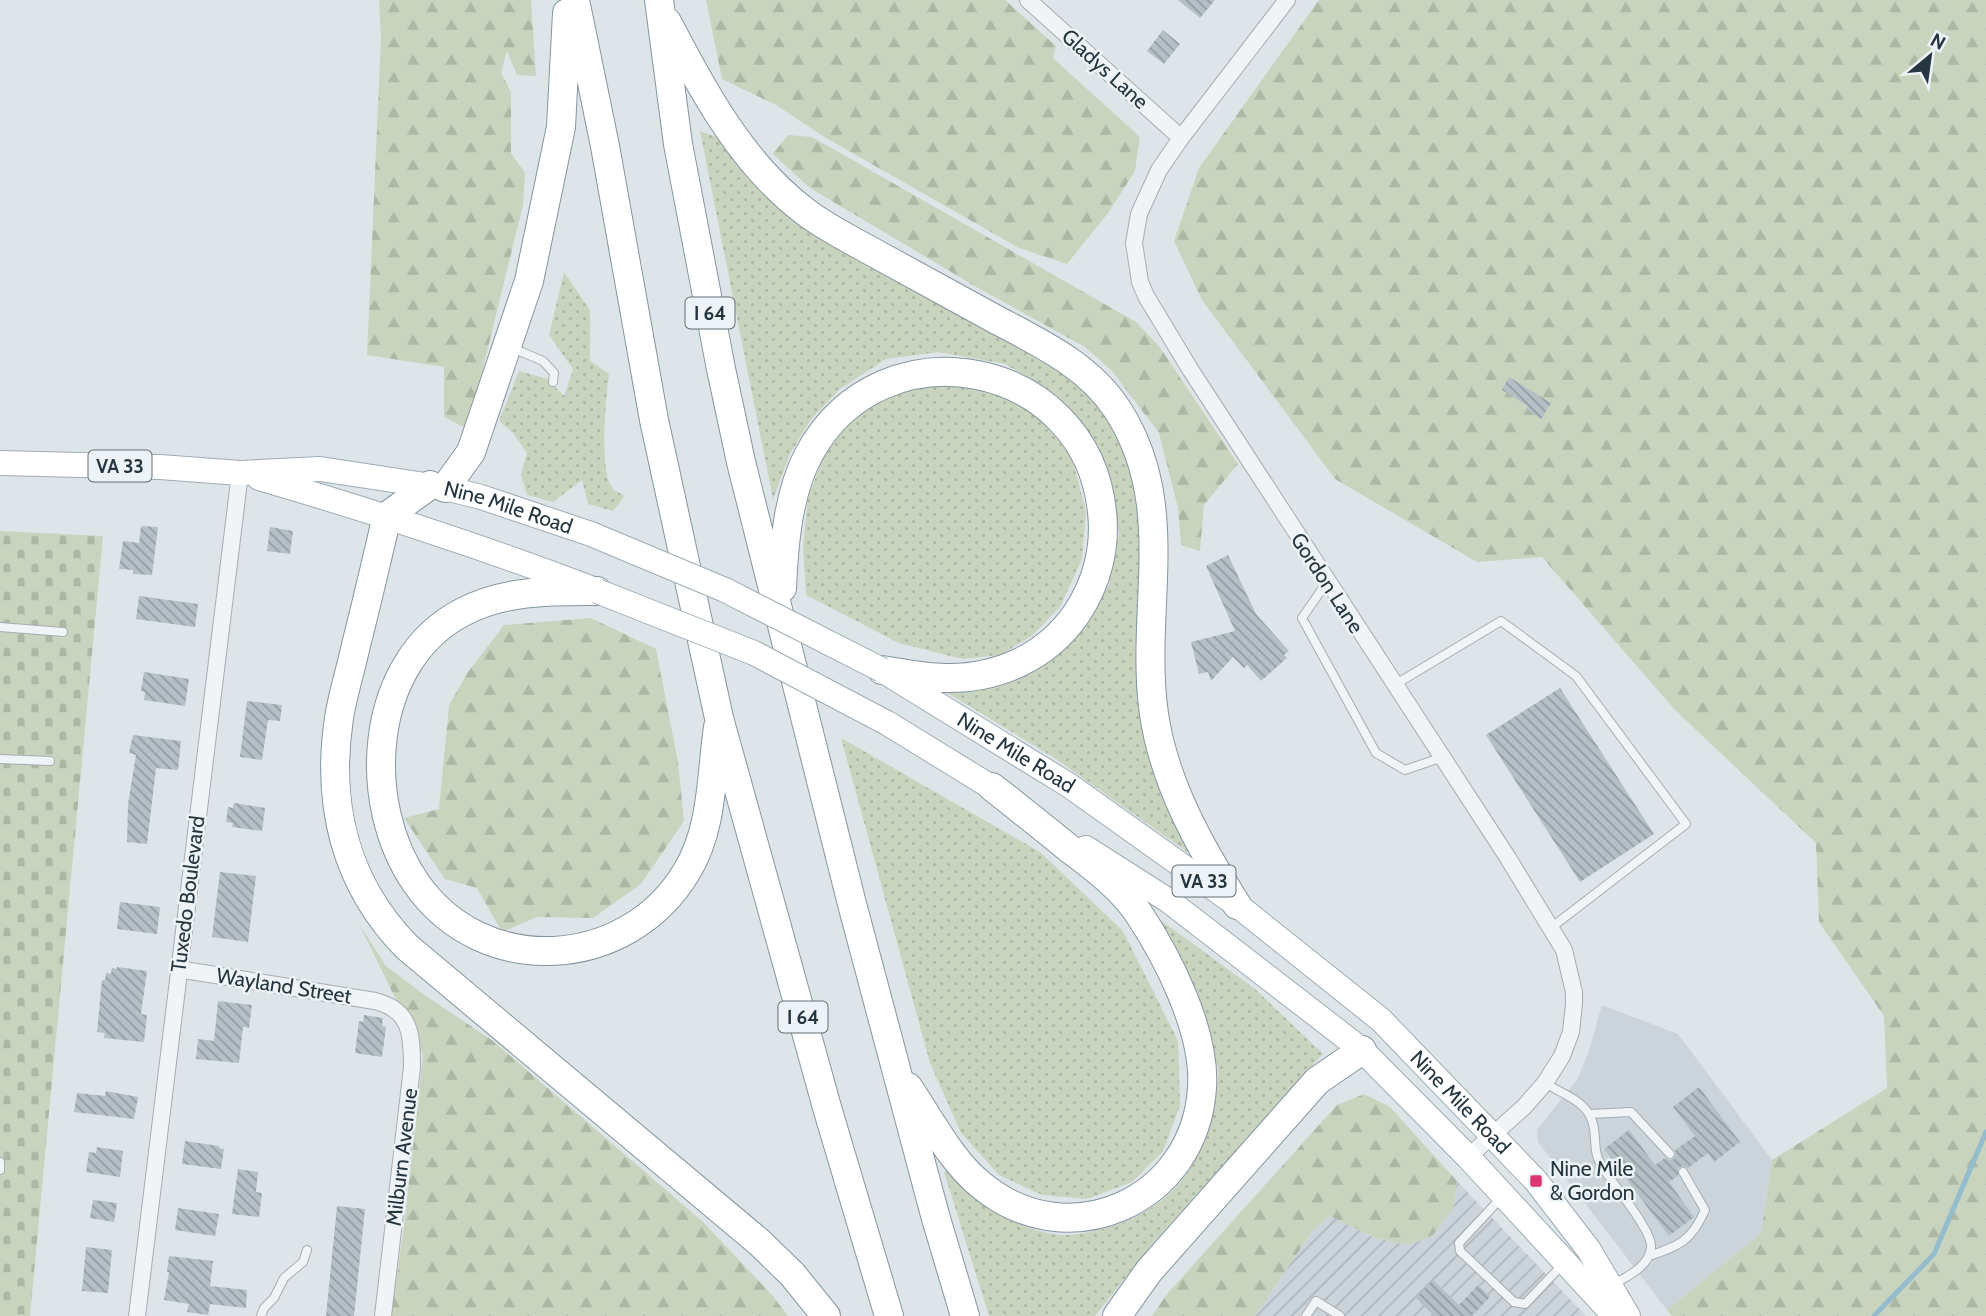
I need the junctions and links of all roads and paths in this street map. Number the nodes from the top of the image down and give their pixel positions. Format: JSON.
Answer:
{"nodes":[{"id":1,"x":568,"y":0,"type":"edge"},
{"id":2,"x":575,"y":0,"type":"edge"},
{"id":3,"x":1028,"y":0,"type":"edge"},
{"id":4,"x":1287,"y":0,"type":"edge"},
{"id":5,"x":659,"y":4,"type":"edge"},
{"id":6,"x":1181,"y":138,"type":"junction"},
{"id":7,"x":508,"y":345,"type":"junction"},
{"id":8,"x":553,"y":382,"type":"dead end"},
{"id":9,"x":0,"y":463,"type":"edge"},
{"id":10,"x":240,"y":473,"type":"junction"},
{"id":11,"x":438,"y":486,"type":"junction"},
{"id":12,"x":387,"y":516,"type":"junction"},
{"id":13,"x":1327,"y":582,"type":"junction"},
{"id":14,"x":597,"y":591,"type":"junction"},
{"id":15,"x":780,"y":615,"type":"junction"},
{"id":16,"x":0,"y":627,"type":"edge"},
{"id":17,"x":63,"y":632,"type":"dead end"},
{"id":18,"x":882,"y":670,"type":"junction"},
{"id":19,"x":1396,"y":684,"type":"junction"},
{"id":20,"x":719,"y":718,"type":"junction"},
{"id":21,"x":1444,"y":757,"type":"junction"},
{"id":22,"x":0,"y":759,"type":"edge"},
{"id":23,"x":50,"y":761,"type":"dead end"},
{"id":24,"x":992,"y":788,"type":"junction"},
{"id":25,"x":1237,"y":905,"type":"junction"},
{"id":26,"x":1552,"y":927,"type":"junction"},
{"id":27,"x":178,"y":969,"type":"junction"},
{"id":28,"x":390,"y":1006,"type":"joint"},
{"id":29,"x":1362,"y":1050,"type":"junction"},
{"id":30,"x":898,"y":1071,"type":"junction"},
{"id":31,"x":1545,"y":1083,"type":"junction"},
{"id":32,"x":1590,"y":1114,"type":"junction"},
{"id":33,"x":1493,"y":1135,"type":"junction"},
{"id":34,"x":1670,"y":1154,"type":"dead end"},
{"id":35,"x":1468,"y":1157,"type":"junction"},
{"id":36,"x":0,"y":1162,"type":"edge"},
{"id":37,"x":0,"y":1170,"type":"edge"},
{"id":38,"x":1683,"y":1172,"type":"dead end"},
{"id":39,"x":1504,"y":1195,"type":"junction"},
{"id":40,"x":307,"y":1250,"type":"dead end"},
{"id":41,"x":1649,"y":1256,"type":"junction"},
{"id":42,"x":1565,"y":1262,"type":"junction"},
{"id":43,"x":1611,"y":1286,"type":"junction"},
{"id":44,"x":1616,"y":1315,"type":"edge"},
{"id":45,"x":137,"y":1316,"type":"edge"},
{"id":46,"x":261,"y":1316,"type":"edge"},
{"id":47,"x":383,"y":1316,"type":"edge"},
{"id":48,"x":827,"y":1316,"type":"edge"},
{"id":49,"x":889,"y":1316,"type":"edge"},
{"id":50,"x":965,"y":1316,"type":"edge"},
{"id":51,"x":1117,"y":1316,"type":"edge"},
{"id":52,"x":1306,"y":1316,"type":"edge"},
{"id":53,"x":1340,"y":1316,"type":"edge"}],
"edges":[{"from":1,"to":7,"type":"highway"},
{"from":2,"to":20,"type":"highway","number":"I 64"},
{"from":3,"to":6,"type":"street","name":"Gladys Lane"},
{"from":4,"to":6,"type":"street","name":"Gordon Lane"},
{"from":5,"to":15,"type":"highway","number":"I 64"},
{"from":5,"to":25,"type":"highway"},
{"from":6,"to":13,"type":"street","name":"Gordon Lane"},
{"from":7,"to":8,"type":"lane"},
{"from":7,"to":11,"type":"highway"},
{"from":9,"to":10,"type":"main road","name":"Nine Mile Road","number":"VA 33"},
{"from":10,"to":11,"type":"main road","name":"Nine Mile Road","number":"VA 33"},
{"from":10,"to":12,"type":"main road","name":"Nine Mile Road","number":"VA 33"},
{"from":10,"to":27,"type":"street","name":"Tuxedo Boulevard"},
{"from":11,"to":12,"type":"highway"},
{"from":11,"to":18,"type":"main road","name":"Nine Mile Road","number":"VA 33","bridge":true},
{"from":12,"to":14,"type":"main road","name":"Nine Mile Road","number":"VA 33"},
{"from":12,"to":48,"type":"highway"},
{"from":13,"to":19,"type":"street","name":"Gordon Lane"},
{"from":13,"to":21,"type":"lane"},
{"from":14,"to":20,"type":"highway"},
{"from":14,"to":24,"type":"main road","name":"Nine Mile Road","number":"VA 33","bridge":true},
{"from":15,"to":18,"type":"highway"},
{"from":15,"to":30,"type":"highway","number":"I 64"},
{"from":16,"to":17,"type":"lane"},
{"from":18,"to":25,"type":"main road","name":"Nine Mile Road","number":"VA 33"},
{"from":19,"to":21,"type":"street","name":"Gordon Lane"},
{"from":19,"to":26,"type":"lane"},
{"from":20,"to":49,"type":"highway","number":"I 64"},
{"from":21,"to":26,"type":"street","name":"Gordon Lane"},
{"from":22,"to":23,"type":"lane"},
{"from":24,"to":29,"type":"main road","name":"Nine Mile Road","number":"VA 33"},
{"from":24,"to":30,"type":"highway"},
{"from":25,"to":33,"type":"main road","name":"Nine Mile Road","number":"VA 33"},
{"from":26,"to":31,"type":"street","name":"Gordon Lane"},
{"from":27,"to":28,"type":"street","name":"Wayland Street"},
{"from":27,"to":45,"type":"street","name":"Tuxedo Boulevard"},
{"from":28,"to":47,"type":"street","name":"Milburn Avenue"},
{"from":29,"to":35,"type":"main road","name":"Nine Mile Road","number":"VA 33"},
{"from":29,"to":51,"type":"highway"},
{"from":30,"to":50,"type":"highway","number":"I 64"},
{"from":31,"to":32,"type":"lane"},
{"from":31,"to":33,"type":"street","name":"Gordon Lane"},
{"from":32,"to":34,"type":"lane"},
{"from":32,"to":41,"type":"lane"},
{"from":33,"to":35,"type":"street","name":"Gordon Lane"},
{"from":33,"to":43,"type":"main road","name":"Nine Mile Road","number":"VA 33"},
{"from":35,"to":39,"type":"main road","name":"Nine Mile Road","number":"VA 33"},
{"from":36,"to":37,"type":"lane"},
{"from":38,"to":41,"type":"lane"},
{"from":39,"to":42,"type":"main road","name":"Nine Mile Road","number":"VA 33"},
{"from":39,"to":42,"type":"lane"},
{"from":40,"to":46,"type":"lane"},
{"from":41,"to":43,"type":"lane"},
{"from":42,"to":44,"type":"main road","name":"Nine Mile Road","number":"VA 33"},
{"from":43,"to":44,"type":"main road","name":"Nine Mile Road","number":"VA 33"},
{"from":52,"to":53,"type":"lane"}]}
